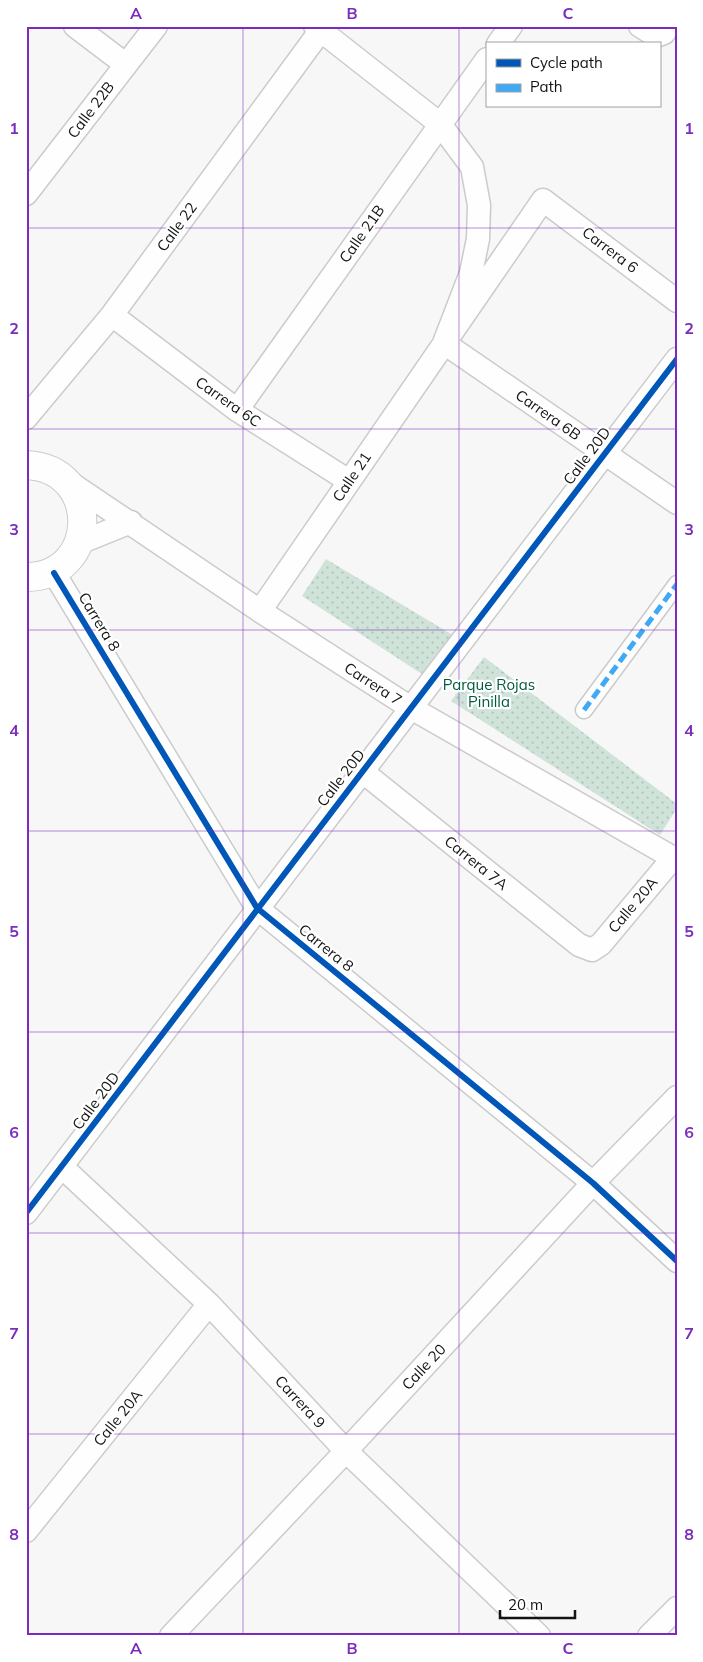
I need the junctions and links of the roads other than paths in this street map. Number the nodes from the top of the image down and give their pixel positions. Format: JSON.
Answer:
{"nodes":[{"id":1,"x":75,"y":26,"type":"edge"},
{"id":2,"x":156,"y":26,"type":"edge"},
{"id":3,"x":511,"y":26,"type":"edge"},
{"id":4,"x":318,"y":28,"type":"edge"},
{"id":5,"x":499,"y":42,"type":"edge"},
{"id":6,"x":486,"y":60,"type":"edge"},
{"id":7,"x":125,"y":64,"type":"junction"},
{"id":8,"x":440,"y":124,"type":"junction"},
{"id":9,"x":26,"y":194,"type":"edge"},
{"id":10,"x":543,"y":200,"type":"joint"},
{"id":11,"x":677,"y":301,"type":"edge"},
{"id":12,"x":112,"y":315,"type":"junction"},
{"id":13,"x":444,"y":343,"type":"junction"},
{"id":14,"x":677,"y":359,"type":"edge"},
{"id":15,"x":237,"y":410,"type":"junction"},
{"id":16,"x":26,"y":418,"type":"edge"},
{"id":17,"x":604,"y":453,"type":"junction"},
{"id":18,"x":30,"y":463,"type":"edge"},
{"id":19,"x":61,"y":477,"type":"junction"},
{"id":20,"x":350,"y":481,"type":"junction"},
{"id":21,"x":677,"y":503,"type":"edge"},
{"id":22,"x":131,"y":522,"type":"junction"},
{"id":23,"x":79,"y":543,"type":"junction"},
{"id":24,"x":54,"y":573,"type":"junction"},
{"id":25,"x":26,"y":577,"type":"edge"},
{"id":26,"x":677,"y":584,"type":"edge"},
{"id":27,"x":260,"y":611,"type":"junction"},
{"id":28,"x":411,"y":708,"type":"junction"},
{"id":29,"x":584,"y":710,"type":"dead end"},
{"id":30,"x":362,"y":772,"type":"junction"},
{"id":31,"x":675,"y":859,"type":"edge"},
{"id":32,"x":257,"y":908,"type":"junction"},
{"id":33,"x":592,"y":950,"type":"joint"},
{"id":34,"x":677,"y":1097,"type":"edge"},
{"id":35,"x":62,"y":1166,"type":"junction"},
{"id":36,"x":593,"y":1183,"type":"junction"},
{"id":37,"x":26,"y":1213,"type":"edge"},
{"id":38,"x":677,"y":1261,"type":"edge"},
{"id":39,"x":209,"y":1304,"type":"junction"},
{"id":40,"x":346,"y":1451,"type":"junction"},
{"id":41,"x":26,"y":1531,"type":"edge"},
{"id":42,"x":677,"y":1608,"type":"edge"},
{"id":43,"x":171,"y":1636,"type":"edge"},
{"id":44,"x":540,"y":1636,"type":"edge"},
{"id":45,"x":649,"y":1636,"type":"edge"}],
"edges":[{"from":1,"to":7,"type":"street"},
{"from":2,"to":7,"type":"street","name":"Calle 22B"},
{"from":3,"to":5,"type":"street"},
{"from":4,"to":8,"type":"street"},
{"from":4,"to":12,"type":"street","name":"Calle 22"},
{"from":6,"to":8,"type":"street","name":"Calle 21B"},
{"from":7,"to":9,"type":"street","name":"Calle 22B"},
{"from":8,"to":13,"type":"street","name":"Calle 21"},
{"from":8,"to":15,"type":"street","name":"Calle 21B"},
{"from":10,"to":11,"type":"street","name":"Carrera 6"},
{"from":10,"to":13,"type":"street","name":"Calle 21"},
{"from":12,"to":15,"type":"street","name":"Carrera 6C"},
{"from":12,"to":16,"type":"street","name":"Calle 22"},
{"from":13,"to":17,"type":"street","name":"Carrera 6B"},
{"from":13,"to":20,"type":"street","name":"Calle 21"},
{"from":14,"to":17,"type":"street","name":"Calle 20D"},
{"from":15,"to":20,"type":"street","name":"Carrera 6C"},
{"from":17,"to":21,"type":"street","name":"Carrera 6B"},
{"from":17,"to":28,"type":"street","name":"Calle 20D"},
{"from":18,"to":19,"type":"main road"},
{"from":19,"to":22,"type":"street","name":"Carrera 7"},
{"from":19,"to":23,"type":"main road"},
{"from":20,"to":27,"type":"street","name":"Calle 21"},
{"from":22,"to":23,"type":"street"},
{"from":22,"to":27,"type":"street","name":"Carrera 7"},
{"from":23,"to":24,"type":"main road"},
{"from":24,"to":25,"type":"main road"},
{"from":24,"to":32,"type":"street","name":"Carrera 8"},
{"from":26,"to":29,"type":"street"},
{"from":27,"to":28,"type":"street","name":"Carrera 7"},
{"from":28,"to":30,"type":"street","name":"Calle 20D"},
{"from":28,"to":31,"type":"street","name":"Carrera 7"},
{"from":30,"to":32,"type":"street","name":"Calle 20D"},
{"from":30,"to":33,"type":"street","name":"Carrera 7A"},
{"from":31,"to":33,"type":"street","name":"Calle 20A"},
{"from":32,"to":35,"type":"street","name":"Calle 20D"},
{"from":32,"to":36,"type":"street","name":"Carrera 8"},
{"from":34,"to":36,"type":"street","name":"Calle 20"},
{"from":35,"to":37,"type":"street","name":"Calle 20D"},
{"from":35,"to":39,"type":"street","name":"Carrera 9"},
{"from":36,"to":38,"type":"street","name":"Carrera 8"},
{"from":36,"to":40,"type":"street","name":"Calle 20"},
{"from":39,"to":40,"type":"street","name":"Carrera 9"},
{"from":39,"to":41,"type":"street","name":"Calle 20A"},
{"from":40,"to":43,"type":"street","name":"Calle 20"},
{"from":40,"to":44,"type":"street","name":"Carrera 9"},
{"from":42,"to":45,"type":"street"}]}
